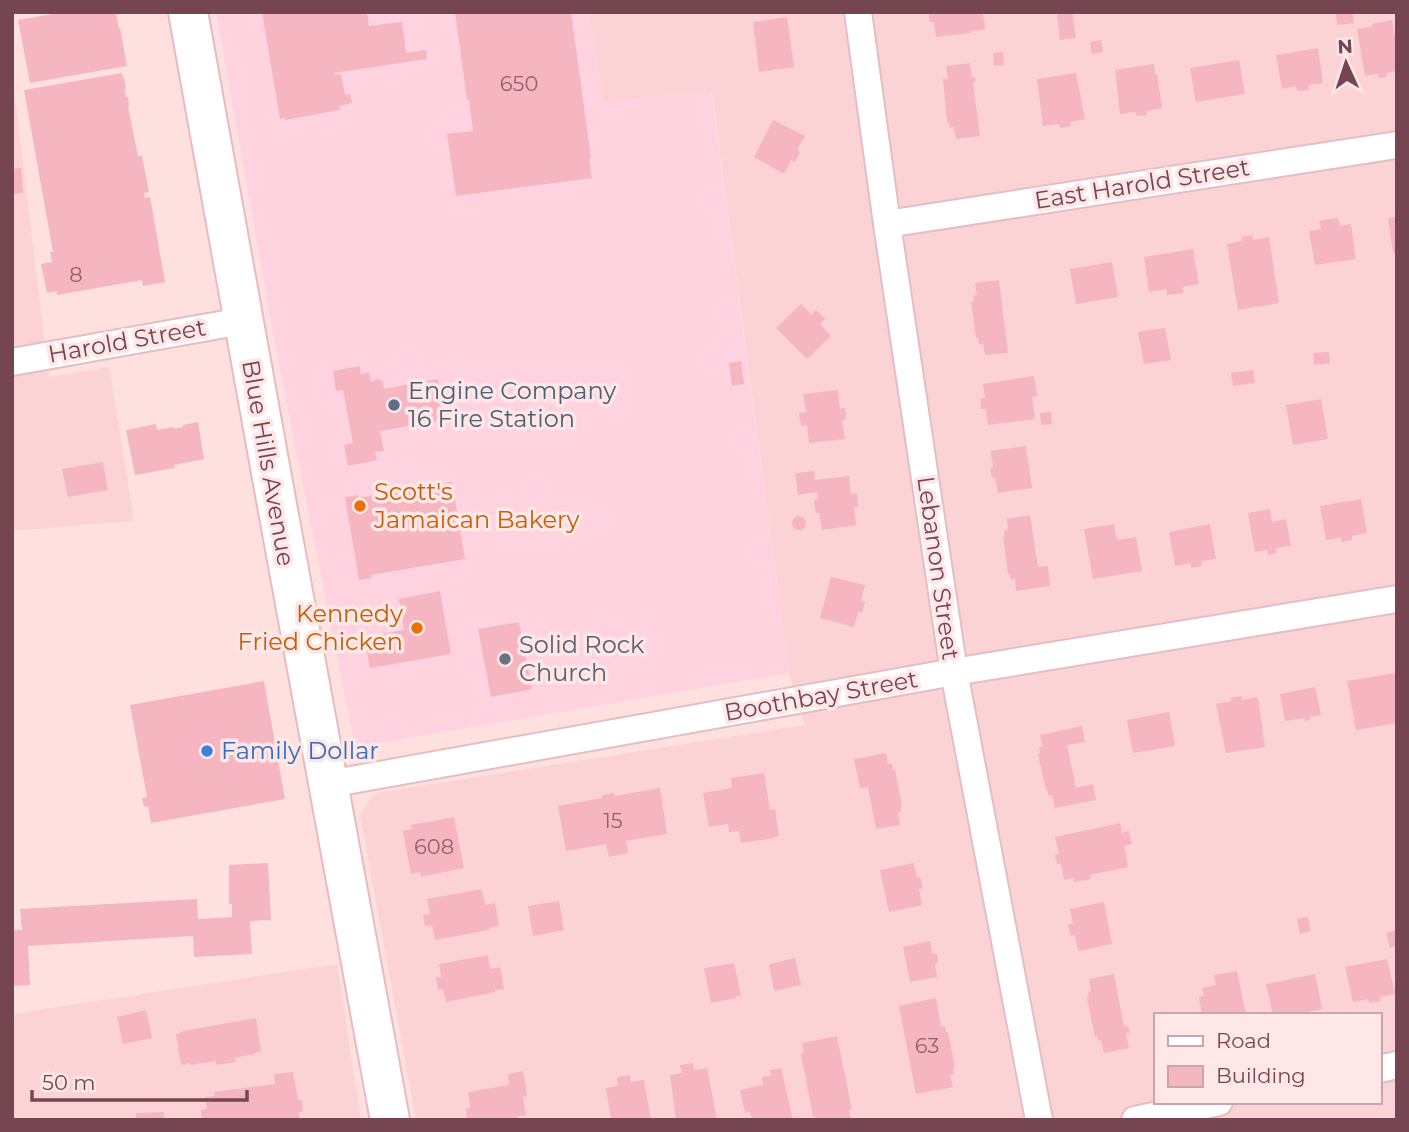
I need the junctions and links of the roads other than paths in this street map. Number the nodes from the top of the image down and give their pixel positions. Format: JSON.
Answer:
{"nodes":[{"id":1,"x":188,"y":12,"type":"edge"},
{"id":2,"x":858,"y":12,"type":"edge"},
{"id":3,"x":1397,"y":145,"type":"edge"},
{"id":4,"x":887,"y":224,"type":"junction"},
{"id":5,"x":242,"y":321,"type":"junction"},
{"id":6,"x":12,"y":362,"type":"edge"},
{"id":7,"x":1397,"y":599,"type":"edge"},
{"id":8,"x":954,"y":672,"type":"junction"},
{"id":9,"x":329,"y":784,"type":"junction"},
{"id":10,"x":1210,"y":1104,"type":"edge"},
{"id":11,"x":390,"y":1120,"type":"edge"},
{"id":12,"x":1039,"y":1120,"type":"edge"},
{"id":13,"x":1135,"y":1120,"type":"edge"}],
"edges":[{"from":1,"to":5,"type":"main road","name":"Blue Hills Avenue"},
{"from":2,"to":4,"type":"street","name":"Lebanon Street"},
{"from":3,"to":4,"type":"street","name":"East Harold Street"},
{"from":4,"to":8,"type":"street","name":"Lebanon Street"},
{"from":5,"to":6,"type":"street","name":"Harold Street"},
{"from":5,"to":9,"type":"main road","name":"Blue Hills Avenue"},
{"from":7,"to":8,"type":"street","name":"Boothbay Street"},
{"from":8,"to":9,"type":"street","name":"Boothbay Street"},
{"from":8,"to":12,"type":"street","name":"Lebanon Street"},
{"from":9,"to":11,"type":"main road","name":"Blue Hills Avenue"},
{"from":10,"to":13,"type":"street"}]}
